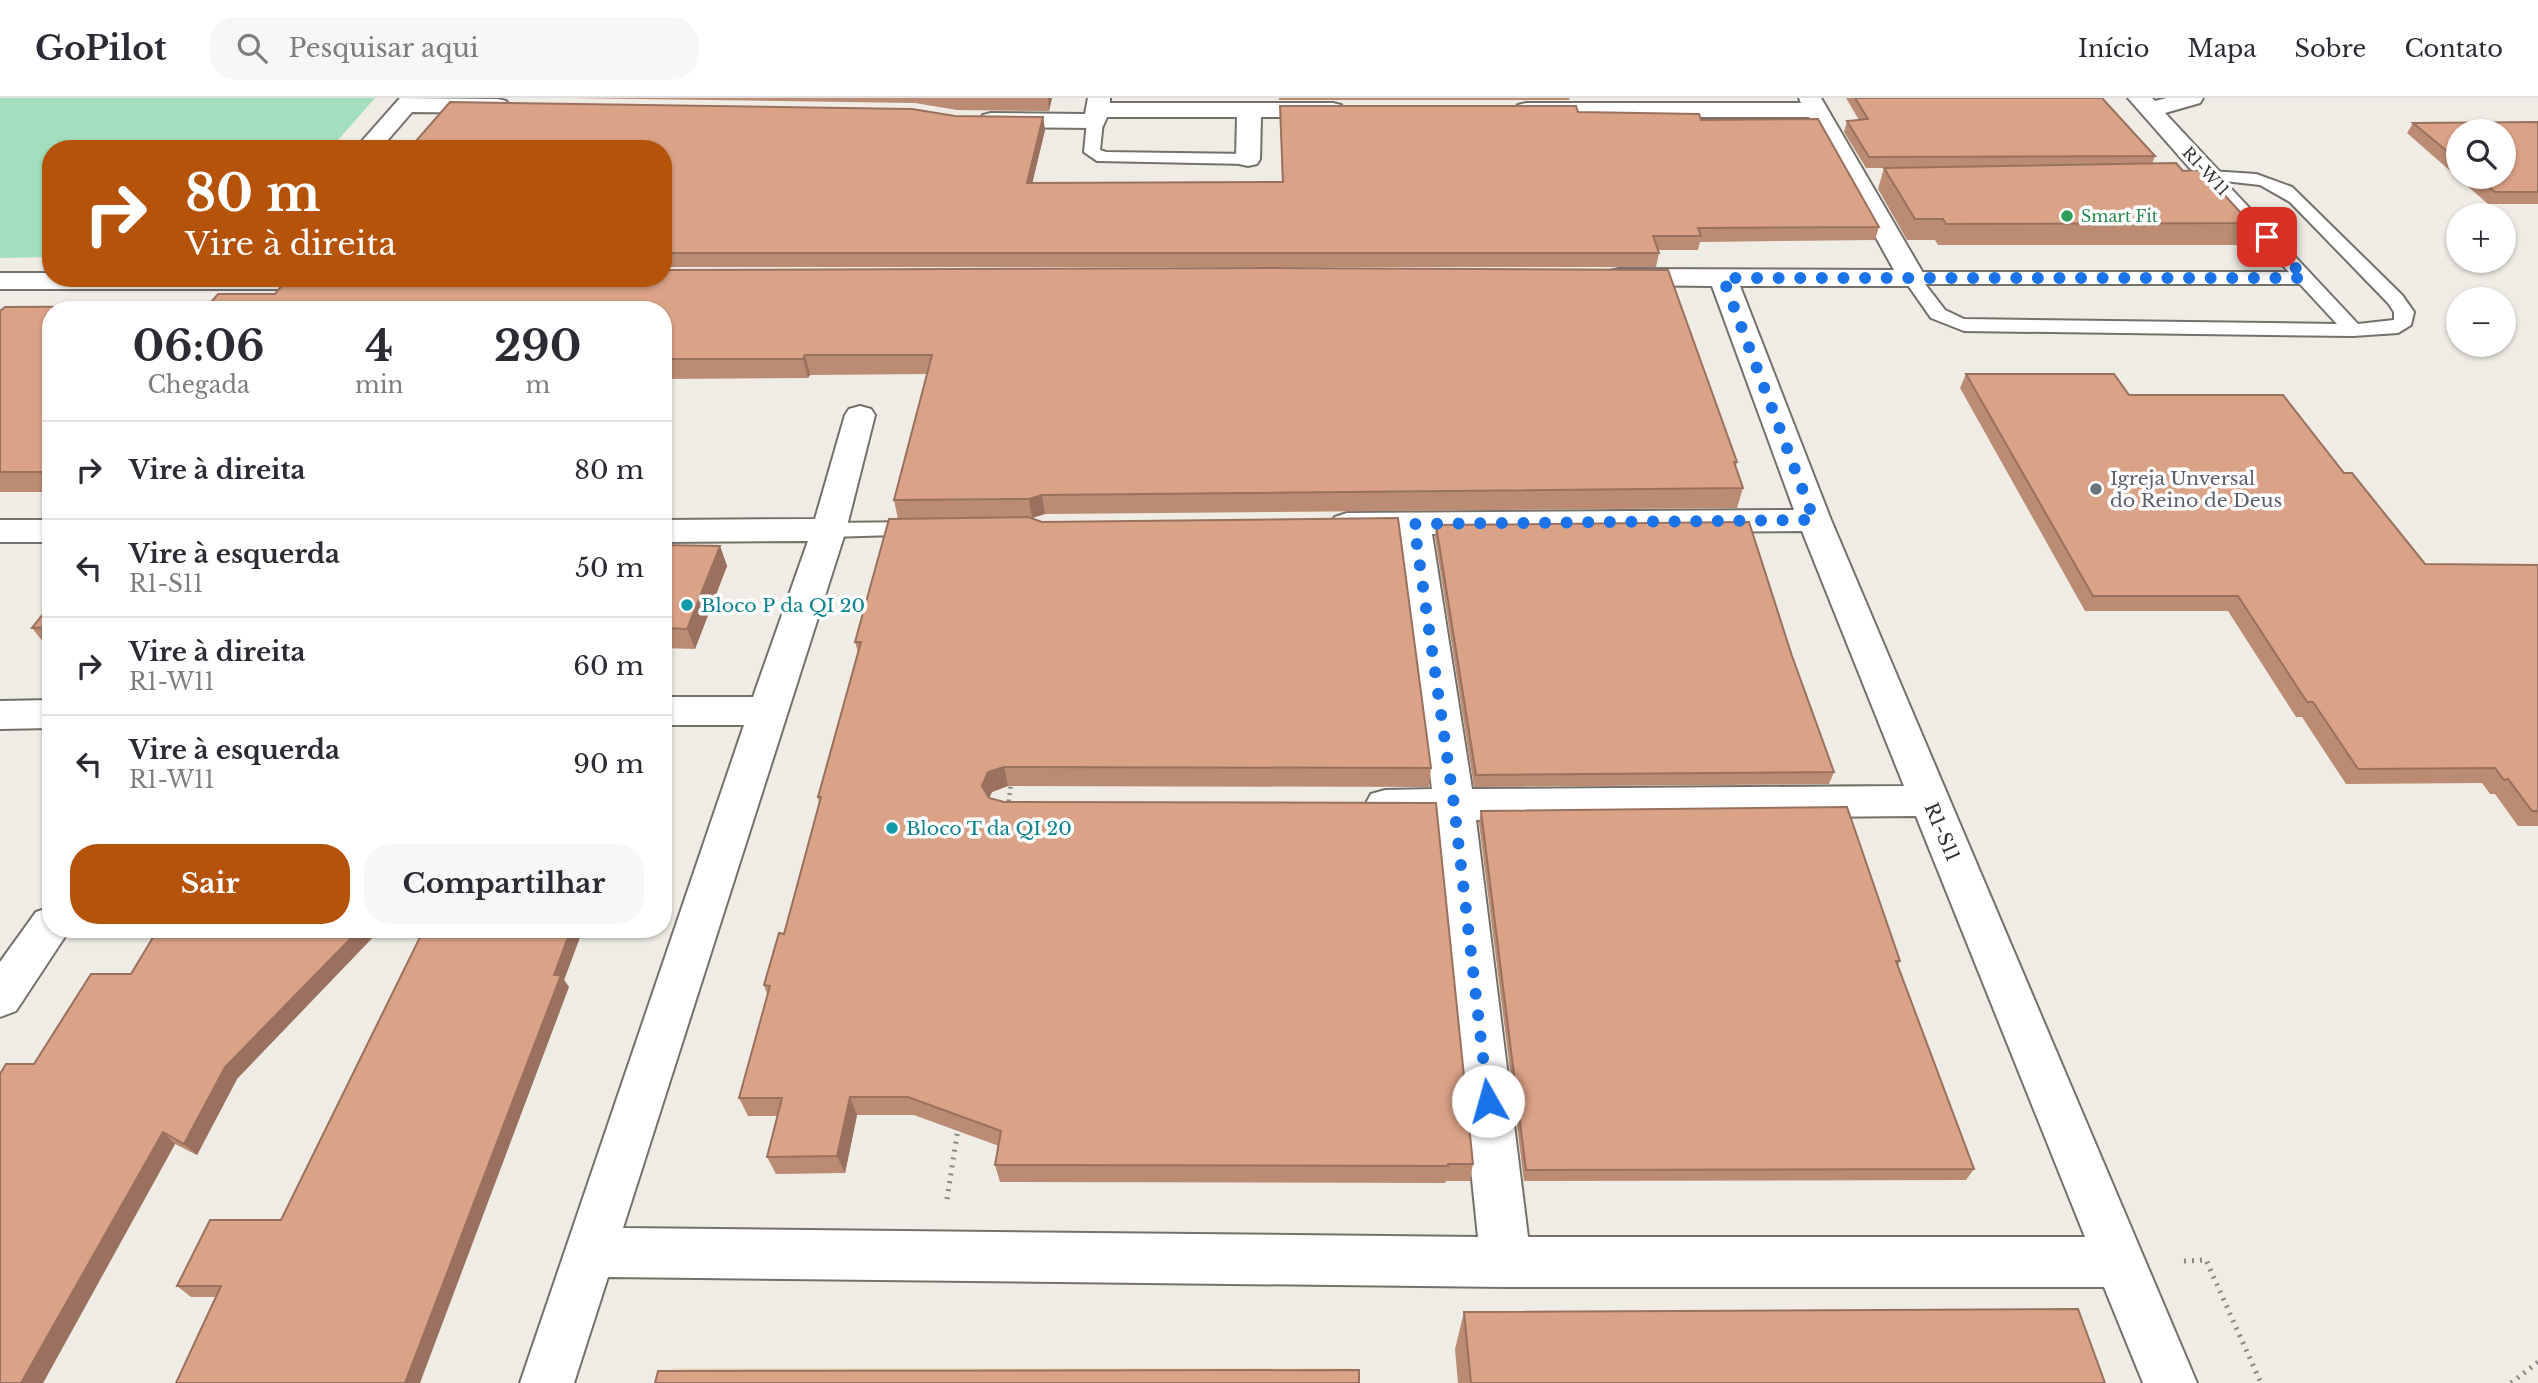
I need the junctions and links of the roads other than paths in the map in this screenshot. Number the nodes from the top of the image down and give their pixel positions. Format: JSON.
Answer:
{"nodes":[{"id":1,"x":2192,"y":98,"type":"edge"},
{"id":2,"x":409,"y":101,"type":"edge"},
{"id":3,"x":1814,"y":104,"type":"edge"},
{"id":4,"x":2144,"y":104,"type":"edge"},
{"id":5,"x":516,"y":106,"type":"edge"},
{"id":6,"x":1097,"y":110,"type":"edge"},
{"id":7,"x":1249,"y":110,"type":"junction"},
{"id":8,"x":1360,"y":110,"type":"edge"},
{"id":9,"x":1498,"y":110,"type":"edge"},
{"id":10,"x":971,"y":120,"type":"edge"},
{"id":11,"x":376,"y":140,"type":"edge"},
{"id":12,"x":1248,"y":159,"type":"joint"},
{"id":13,"x":2183,"y":176,"type":"edge"},
{"id":14,"x":2210,"y":176,"type":"junction"},
{"id":15,"x":1858,"y":179,"type":"junction"},
{"id":16,"x":1885,"y":179,"type":"edge"},
{"id":17,"x":1587,"y":277,"type":"edge"},
{"id":18,"x":1723,"y":278,"type":"junction"},
{"id":19,"x":1912,"y":278,"type":"junction"},
{"id":20,"x":2305,"y":278,"type":"junction"},
{"id":21,"x":0,"y":281,"type":"edge"},
{"id":22,"x":42,"y":281,"type":"edge"},
{"id":23,"x":42,"y":283,"type":"edge"},
{"id":24,"x":18,"y":307,"type":"edge"},
{"id":25,"x":2353,"y":330,"type":"junction"},
{"id":26,"x":860,"y":415,"type":"dead end"},
{"id":27,"x":1814,"y":520,"type":"junction"},
{"id":28,"x":1414,"y":524,"type":"junction"},
{"id":29,"x":1318,"y":525,"type":"edge"},
{"id":30,"x":937,"y":529,"type":"edge"},
{"id":31,"x":829,"y":530,"type":"junction"},
{"id":32,"x":0,"y":531,"type":"edge"},
{"id":33,"x":42,"y":531,"type":"edge"},
{"id":34,"x":672,"y":531,"type":"edge"},
{"id":35,"x":672,"y":711,"type":"edge"},
{"id":36,"x":767,"y":711,"type":"junction"},
{"id":37,"x":42,"y":714,"type":"edge"},
{"id":38,"x":0,"y":715,"type":"edge"},
{"id":39,"x":1929,"y":801,"type":"junction"},
{"id":40,"x":1342,"y":805,"type":"edge"},
{"id":41,"x":1454,"y":805,"type":"junction"},
{"id":42,"x":42,"y":937,"type":"edge"},
{"id":43,"x":0,"y":998,"type":"edge"},
{"id":44,"x":589,"y":1252,"type":"junction"},
{"id":45,"x":1506,"y":1262,"type":"junction"},
{"id":46,"x":2122,"y":1262,"type":"junction"},
{"id":47,"x":547,"y":1383,"type":"edge"},
{"id":48,"x":2170,"y":1383,"type":"edge"}],
"edges":[{"from":1,"to":4,"type":"street"},
{"from":2,"to":5,"type":"street"},
{"from":2,"to":11,"type":"street"},
{"from":3,"to":9,"type":"street"},
{"from":3,"to":15,"type":"street"},
{"from":4,"to":14,"type":"street","name":"R1-W11"},
{"from":6,"to":7,"type":"street"},
{"from":6,"to":10,"type":"street"},
{"from":6,"to":12,"type":"lane"},
{"from":7,"to":8,"type":"street"},
{"from":7,"to":12,"type":"street"},
{"from":13,"to":14,"type":"street"},
{"from":14,"to":20,"type":"lane","name":"R1-W11"},
{"from":14,"to":25,"type":"lane"},
{"from":15,"to":16,"type":"street"},
{"from":15,"to":19,"type":"street"},
{"from":17,"to":18,"type":"street"},
{"from":18,"to":19,"type":"street"},
{"from":18,"to":27,"type":"street","name":"R1-S11"},
{"from":19,"to":20,"type":"lane"},
{"from":19,"to":25,"type":"lane"},
{"from":20,"to":25,"type":"lane","name":"R1-W11"},
{"from":21,"to":22,"type":"street"},
{"from":23,"to":24,"type":"street"},
{"from":26,"to":31,"type":"street"},
{"from":27,"to":28,"type":"street"},
{"from":27,"to":39,"type":"street","name":"R1-S11"},
{"from":28,"to":29,"type":"street"},
{"from":28,"to":41,"type":"street"},
{"from":30,"to":31,"type":"lane"},
{"from":31,"to":34,"type":"street"},
{"from":31,"to":36,"type":"street"},
{"from":32,"to":33,"type":"street"},
{"from":35,"to":36,"type":"street"},
{"from":36,"to":44,"type":"street"},
{"from":37,"to":38,"type":"street"},
{"from":39,"to":41,"type":"street"},
{"from":39,"to":46,"type":"street","name":"R1-S11"},
{"from":40,"to":41,"type":"street"},
{"from":41,"to":45,"type":"street"},
{"from":42,"to":43,"type":"street"},
{"from":44,"to":45,"type":"street"},
{"from":44,"to":47,"type":"street"},
{"from":45,"to":46,"type":"street"},
{"from":46,"to":48,"type":"street","name":"R1-S11"}]}
